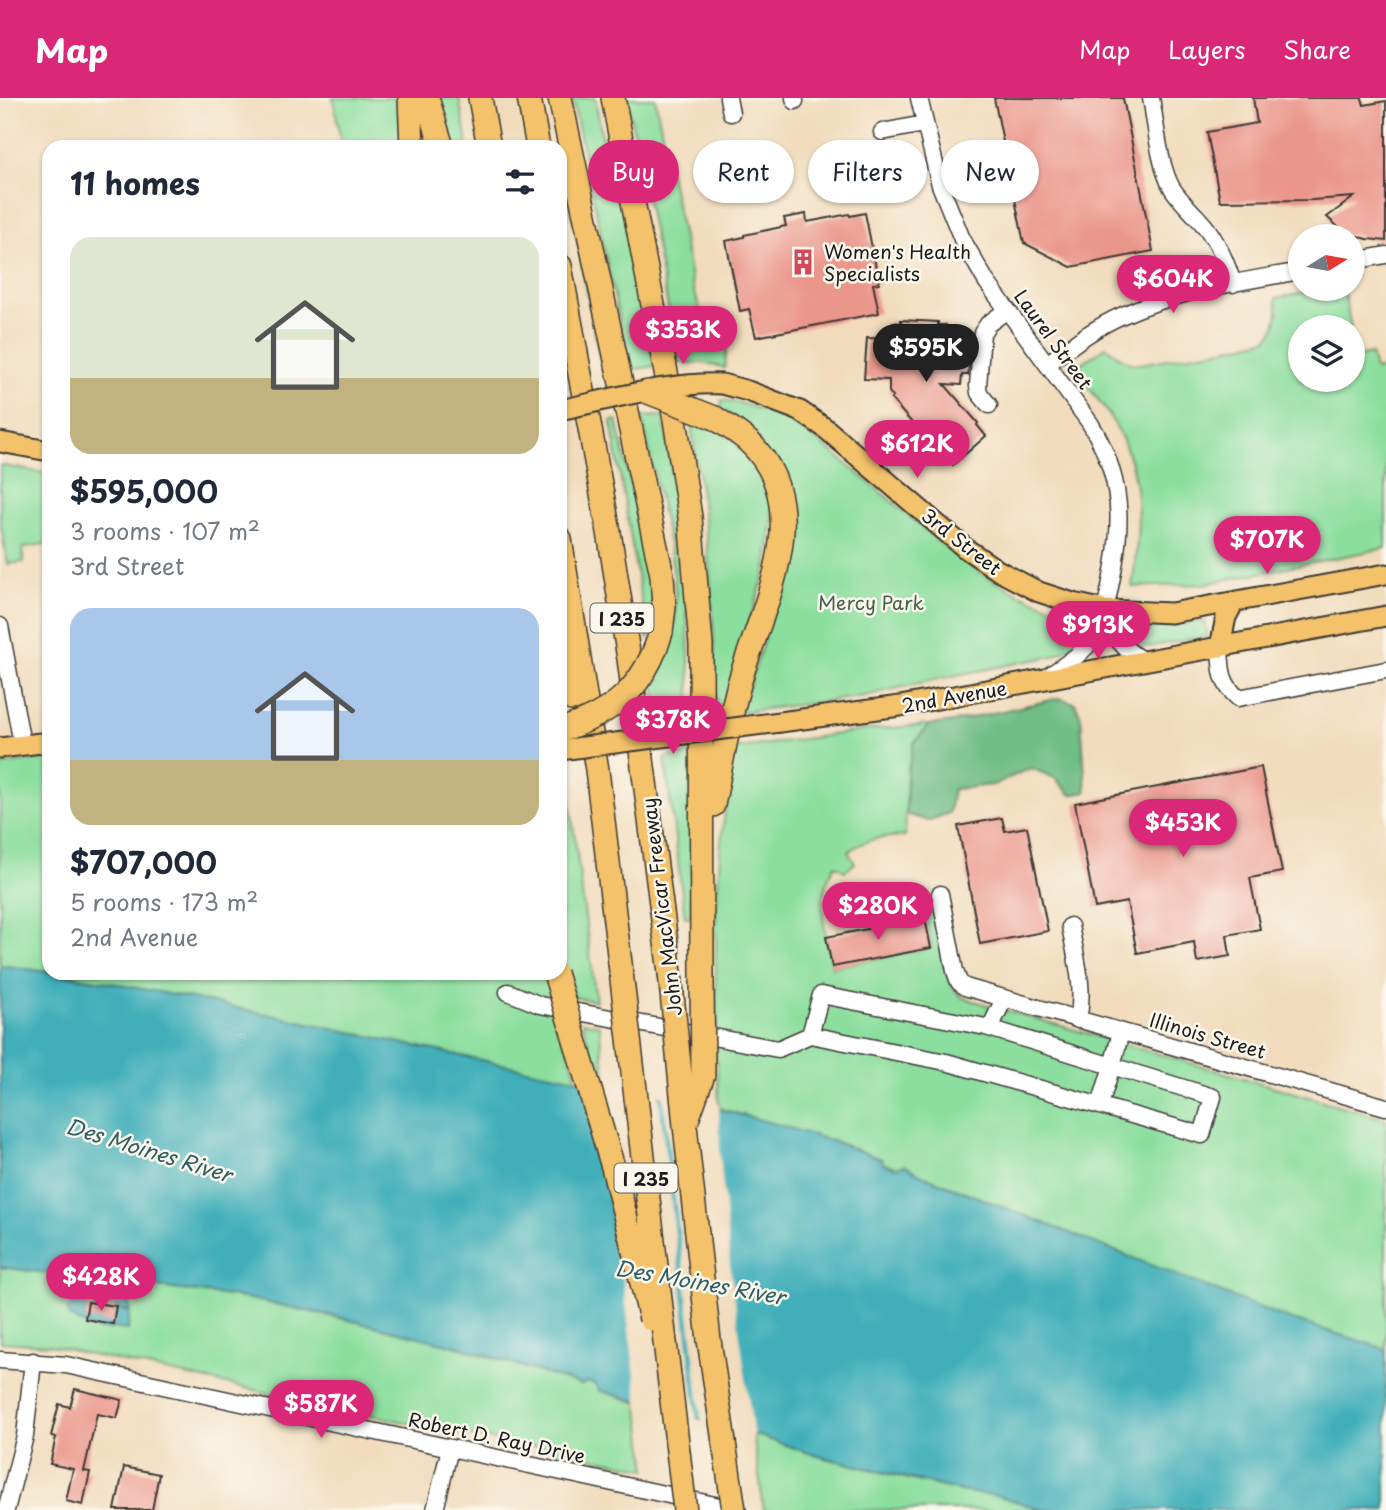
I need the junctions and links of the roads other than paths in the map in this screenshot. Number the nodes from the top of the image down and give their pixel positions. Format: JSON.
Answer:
{"nodes":[{"id":1,"x":410,"y":98,"type":"edge"},
{"id":2,"x":427,"y":98,"type":"edge"},
{"id":3,"x":480,"y":98,"type":"edge"},
{"id":4,"x":529,"y":98,"type":"edge"},
{"id":5,"x":560,"y":98,"type":"edge"},
{"id":6,"x":613,"y":98,"type":"edge"},
{"id":7,"x":919,"y":98,"type":"edge"},
{"id":8,"x":1152,"y":98,"type":"edge"},
{"id":9,"x":924,"y":124,"type":"junction"},
{"id":10,"x":883,"y":132,"type":"dead end"},
{"id":11,"x":412,"y":140,"type":"edge"},
{"id":12,"x":440,"y":140,"type":"edge"},
{"id":13,"x":488,"y":140,"type":"edge"},
{"id":14,"x":537,"y":140,"type":"edge"},
{"id":15,"x":1386,"y":255,"type":"edge"},
{"id":16,"x":1365,"y":259,"type":"edge"},
{"id":17,"x":1288,"y":273,"type":"edge"},
{"id":18,"x":1233,"y":284,"type":"junction"},
{"id":19,"x":567,"y":305,"type":"edge"},
{"id":20,"x":1007,"y":310,"type":"junction"},
{"id":21,"x":1047,"y":364,"type":"junction"},
{"id":22,"x":648,"y":392,"type":"junction"},
{"id":23,"x":989,"y":405,"type":"dead end"},
{"id":24,"x":567,"y":409,"type":"edge"},
{"id":25,"x":0,"y":442,"type":"edge"},
{"id":26,"x":42,"y":450,"type":"edge"},
{"id":27,"x":1386,"y":574,"type":"edge"},
{"id":28,"x":567,"y":581,"type":"edge"},
{"id":29,"x":1234,"y":602,"type":"junction"},
{"id":30,"x":1105,"y":610,"type":"junction"},
{"id":31,"x":1386,"y":616,"type":"edge"},
{"id":32,"x":0,"y":626,"type":"edge"},
{"id":33,"x":1220,"y":648,"type":"junction"},
{"id":34,"x":1144,"y":661,"type":"junction"},
{"id":35,"x":1386,"y":670,"type":"edge"},
{"id":36,"x":567,"y":677,"type":"edge"},
{"id":37,"x":1043,"y":680,"type":"junction"},
{"id":38,"x":567,"y":728,"type":"edge"},
{"id":39,"x":42,"y":743,"type":"edge"},
{"id":40,"x":22,"y":744,"type":"junction"},
{"id":41,"x":0,"y":748,"type":"edge"},
{"id":42,"x":567,"y":749,"type":"edge"},
{"id":43,"x":703,"y":853,"type":"junction"},
{"id":44,"x":609,"y":873,"type":"junction"},
{"id":45,"x":940,"y":894,"type":"dead end"},
{"id":46,"x":1070,"y":926,"type":"dead end"},
{"id":47,"x":557,"y":980,"type":"edge"},
{"id":48,"x":508,"y":992,"type":"dead end"},
{"id":49,"x":1011,"y":1001,"type":"junction"},
{"id":50,"x":1078,"y":1020,"type":"junction"},
{"id":51,"x":990,"y":1028,"type":"junction"},
{"id":52,"x":1122,"y":1032,"type":"junction"},
{"id":53,"x":810,"y":1035,"type":"junction"},
{"id":54,"x":1112,"y":1066,"type":"junction"},
{"id":55,"x":1100,"y":1105,"type":"junction"},
{"id":56,"x":1386,"y":1107,"type":"edge"},
{"id":57,"x":685,"y":1126,"type":"junction"},
{"id":58,"x":0,"y":1360,"type":"edge"},
{"id":59,"x":33,"y":1361,"type":"junction"},
{"id":60,"x":672,"y":1393,"type":"junction"},
{"id":61,"x":450,"y":1448,"type":"junction"},
{"id":62,"x":5,"y":1510,"type":"edge"},
{"id":63,"x":435,"y":1510,"type":"edge"},
{"id":64,"x":685,"y":1510,"type":"edge"},
{"id":65,"x":736,"y":1510,"type":"edge"}],
"edges":[{"from":1,"to":11,"type":"highway"},
{"from":2,"to":12,"type":"highway"},
{"from":3,"to":13,"type":"highway"},
{"from":4,"to":14,"type":"highway"},
{"from":5,"to":38,"type":"highway","bridge":true},
{"from":6,"to":43,"type":"highway"},
{"from":7,"to":9,"type":"street","name":"Laurel Street"},
{"from":8,"to":18,"type":"street"},
{"from":9,"to":10,"type":"street"},
{"from":9,"to":20,"type":"street","name":"Laurel Street"},
{"from":15,"to":16,"type":"street"},
{"from":17,"to":18,"type":"street"},
{"from":18,"to":21,"type":"street"},
{"from":19,"to":57,"type":"highway","name":"John MacVicar Freeway","number":"I 235","bridge":true},
{"from":20,"to":21,"type":"street","name":"Laurel Street"},
{"from":20,"to":23,"type":"street"},
{"from":21,"to":30,"type":"street","name":"Laurel Street"},
{"from":22,"to":24,"type":"main road","name":"3rd Street","bridge":true},
{"from":22,"to":30,"type":"main road","name":"3rd Street","bridge":true},
{"from":22,"to":43,"type":"highway","bridge":true},
{"from":25,"to":26,"type":"main road"},
{"from":27,"to":29,"type":"main road"},
{"from":28,"to":44,"type":"highway","number":"I 235"},
{"from":29,"to":30,"type":"main road"},
{"from":29,"to":33,"type":"main road"},
{"from":30,"to":34,"type":"street"},
{"from":30,"to":37,"type":"street","name":"Laurel Street"},
{"from":31,"to":33,"type":"main road","name":"2nd Avenue"},
{"from":32,"to":40,"type":"street"},
{"from":33,"to":34,"type":"main road","name":"2nd Avenue"},
{"from":33,"to":35,"type":"street"},
{"from":34,"to":37,"type":"main road","name":"2nd Avenue"},
{"from":36,"to":44,"type":"highway"},
{"from":37,"to":42,"type":"main road","name":"2nd Avenue","bridge":true},
{"from":39,"to":40,"type":"main road"},
{"from":40,"to":41,"type":"main road"},
{"from":43,"to":57,"type":"highway","bridge":true},
{"from":44,"to":60,"type":"highway","number":"I 235","bridge":true},
{"from":45,"to":49,"type":"street","name":"Illinois Street"},
{"from":46,"to":50,"type":"street"},
{"from":47,"to":60,"type":"highway","bridge":true},
{"from":48,"to":53,"type":"street"},
{"from":49,"to":50,"type":"street","name":"Illinois Street"},
{"from":49,"to":51,"type":"street"},
{"from":50,"to":52,"type":"street","name":"Illinois Street"},
{"from":51,"to":53,"type":"street"},
{"from":51,"to":54,"type":"street"},
{"from":52,"to":54,"type":"street"},
{"from":52,"to":56,"type":"street","name":"Illinois Street"},
{"from":53,"to":55,"type":"street"},
{"from":54,"to":55,"type":"street"},
{"from":54,"to":55,"type":"street"},
{"from":57,"to":65,"type":"highway","name":"John MacVicar Freeway","number":"I 235","bridge":true},
{"from":58,"to":59,"type":"street","name":"Robert D. Ray Drive"},
{"from":59,"to":61,"type":"street","name":"Robert D. Ray Drive"},
{"from":59,"to":62,"type":"street"},
{"from":60,"to":64,"type":"highway","number":"I 235","bridge":true},
{"from":61,"to":63,"type":"street"},
{"from":61,"to":65,"type":"street","name":"Robert D. Ray Drive"}]}
